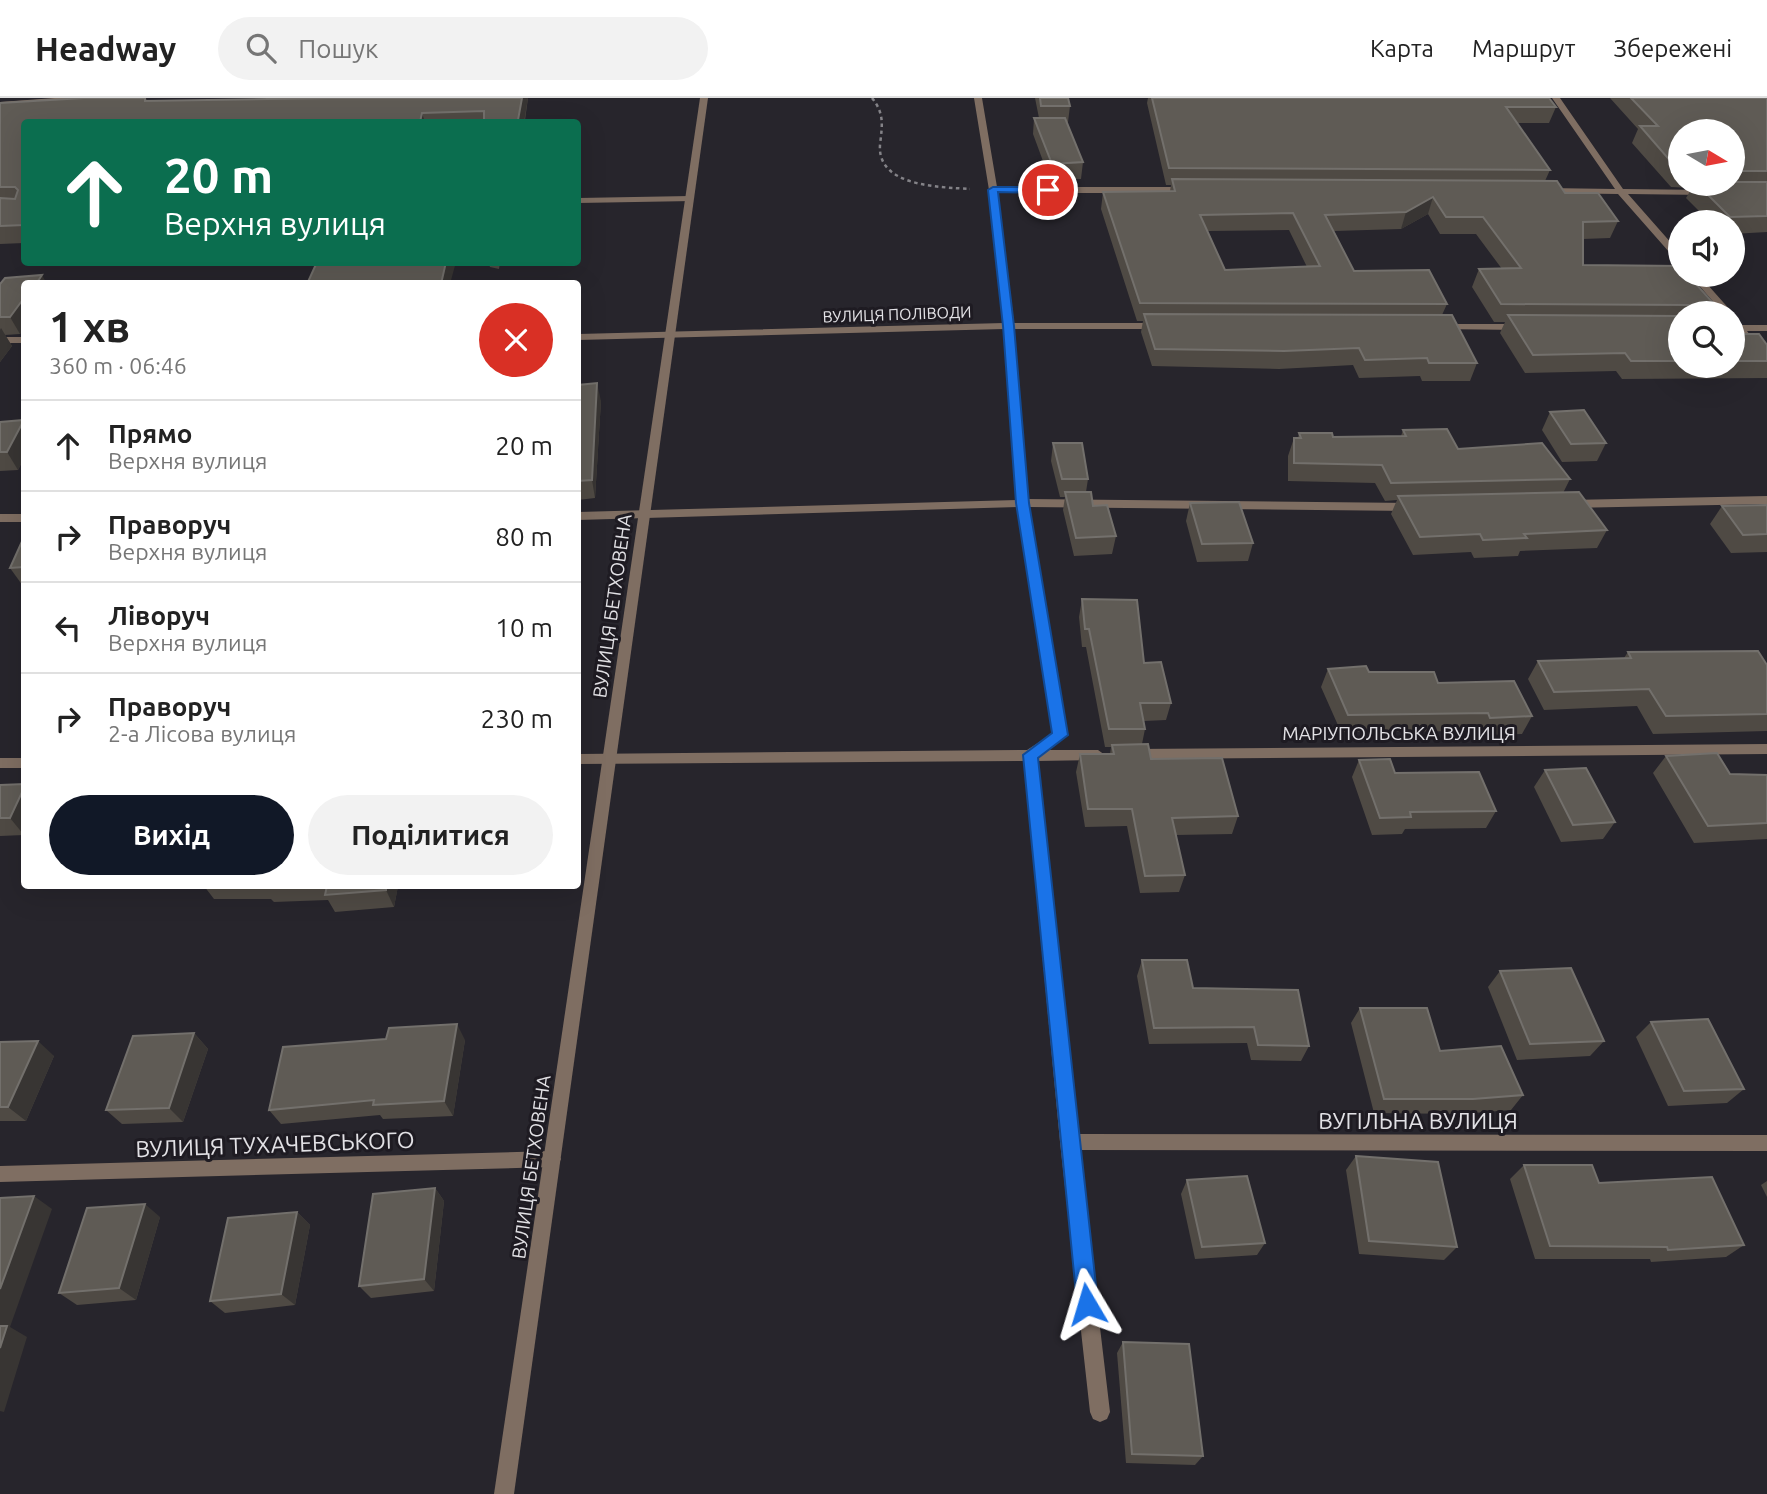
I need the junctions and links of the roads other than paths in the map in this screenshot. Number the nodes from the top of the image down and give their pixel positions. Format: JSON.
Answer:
{"nodes":[{"id":1,"x":90,"y":98,"type":"edge"},
{"id":2,"x":704,"y":98,"type":"edge"},
{"id":3,"x":978,"y":98,"type":"edge"},
{"id":4,"x":1556,"y":98,"type":"edge"},
{"id":5,"x":0,"y":104,"type":"edge"},
{"id":6,"x":993,"y":190,"type":"junction"},
{"id":7,"x":1202,"y":190,"type":"edge"},
{"id":8,"x":1537,"y":191,"type":"edge"},
{"id":9,"x":1621,"y":191,"type":"junction"},
{"id":10,"x":1668,"y":192,"type":"edge"},
{"id":11,"x":690,"y":199,"type":"junction"},
{"id":12,"x":581,"y":201,"type":"edge"},
{"id":13,"x":1668,"y":244,"type":"edge"},
{"id":14,"x":1705,"y":287,"type":"edge"},
{"id":15,"x":1717,"y":301,"type":"edge"},
{"id":16,"x":1009,"y":326,"type":"junction"},
{"id":17,"x":1177,"y":326,"type":"edge"},
{"id":18,"x":1428,"y":327,"type":"edge"},
{"id":19,"x":1526,"y":327,"type":"edge"},
{"id":20,"x":1745,"y":328,"type":"edge"},
{"id":21,"x":1767,"y":328,"type":"edge"},
{"id":22,"x":670,"y":336,"type":"junction"},
{"id":23,"x":581,"y":337,"type":"edge"},
{"id":24,"x":1745,"y":338,"type":"edge"},
{"id":25,"x":0,"y":340,"type":"edge"},
{"id":26,"x":21,"y":340,"type":"edge"},
{"id":27,"x":1767,"y":365,"type":"edge"},
{"id":28,"x":1767,"y":500,"type":"edge"},
{"id":29,"x":1023,"y":503,"type":"junction"},
{"id":30,"x":1557,"y":504,"type":"edge"},
{"id":31,"x":1431,"y":507,"type":"edge"},
{"id":32,"x":581,"y":516,"type":"edge"},
{"id":33,"x":644,"y":516,"type":"junction"},
{"id":34,"x":0,"y":518,"type":"edge"},
{"id":35,"x":21,"y":518,"type":"edge"},
{"id":36,"x":1767,"y":749,"type":"edge"},
{"id":37,"x":1030,"y":755,"type":"junction"},
{"id":38,"x":581,"y":758,"type":"edge"},
{"id":39,"x":609,"y":758,"type":"junction"},
{"id":40,"x":0,"y":763,"type":"edge"},
{"id":41,"x":21,"y":763,"type":"edge"},
{"id":42,"x":1069,"y":1142,"type":"junction"},
{"id":43,"x":1767,"y":1143,"type":"edge"},
{"id":44,"x":552,"y":1159,"type":"junction"},
{"id":45,"x":0,"y":1174,"type":"edge"},
{"id":46,"x":1100,"y":1412,"type":"dead end"},
{"id":47,"x":504,"y":1494,"type":"edge"}],
"edges":[{"from":1,"to":5,"type":"street"},
{"from":2,"to":11,"type":"street","name":"ВУЛИЦЯ БЕТХОВЕНА"},
{"from":3,"to":6,"type":"street"},
{"from":4,"to":9,"type":"street"},
{"from":6,"to":7,"type":"street"},
{"from":6,"to":16,"type":"street"},
{"from":8,"to":9,"type":"street"},
{"from":9,"to":10,"type":"street"},
{"from":9,"to":13,"type":"street"},
{"from":11,"to":12,"type":"street"},
{"from":11,"to":22,"type":"street","name":"ВУЛИЦЯ БЕТХОВЕНА"},
{"from":14,"to":15,"type":"street"},
{"from":16,"to":17,"type":"street","name":"ВУЛИЦЯ ПОЛІВОДИ"},
{"from":16,"to":22,"type":"street","name":"ВУЛИЦЯ ПОЛІВОДИ"},
{"from":16,"to":29,"type":"street"},
{"from":18,"to":19,"type":"street"},
{"from":20,"to":21,"type":"street"},
{"from":22,"to":23,"type":"street","name":"ВУЛИЦЯ ПОЛІВОДИ"},
{"from":22,"to":33,"type":"street","name":"ВУЛИЦЯ БЕТХОВЕНА"},
{"from":24,"to":27,"type":"street"},
{"from":25,"to":26,"type":"street"},
{"from":28,"to":30,"type":"street"},
{"from":29,"to":31,"type":"street"},
{"from":29,"to":33,"type":"street"},
{"from":29,"to":37,"type":"street"},
{"from":32,"to":33,"type":"street"},
{"from":33,"to":39,"type":"street","name":"ВУЛИЦЯ БЕТХОВЕНА"},
{"from":34,"to":35,"type":"street"},
{"from":36,"to":37,"type":"street","name":"МАРІУПОЛЬСЬКА ВУЛИЦЯ"},
{"from":37,"to":39,"type":"street","name":"МАРІУПОЛЬСЬКА ВУЛИЦЯ"},
{"from":37,"to":42,"type":"street"},
{"from":38,"to":39,"type":"street"},
{"from":39,"to":44,"type":"street","name":"ВУЛИЦЯ БЕТХОВЕНА"},
{"from":40,"to":41,"type":"street"},
{"from":42,"to":43,"type":"street","name":"ВУГІЛЬНА ВУЛИЦЯ"},
{"from":42,"to":46,"type":"street"},
{"from":44,"to":45,"type":"street","name":"ВУЛИЦЯ ТУХАЧЕВСЬКОГО"},
{"from":44,"to":47,"type":"street","name":"ВУЛИЦЯ БЕТХОВЕНА"}]}
